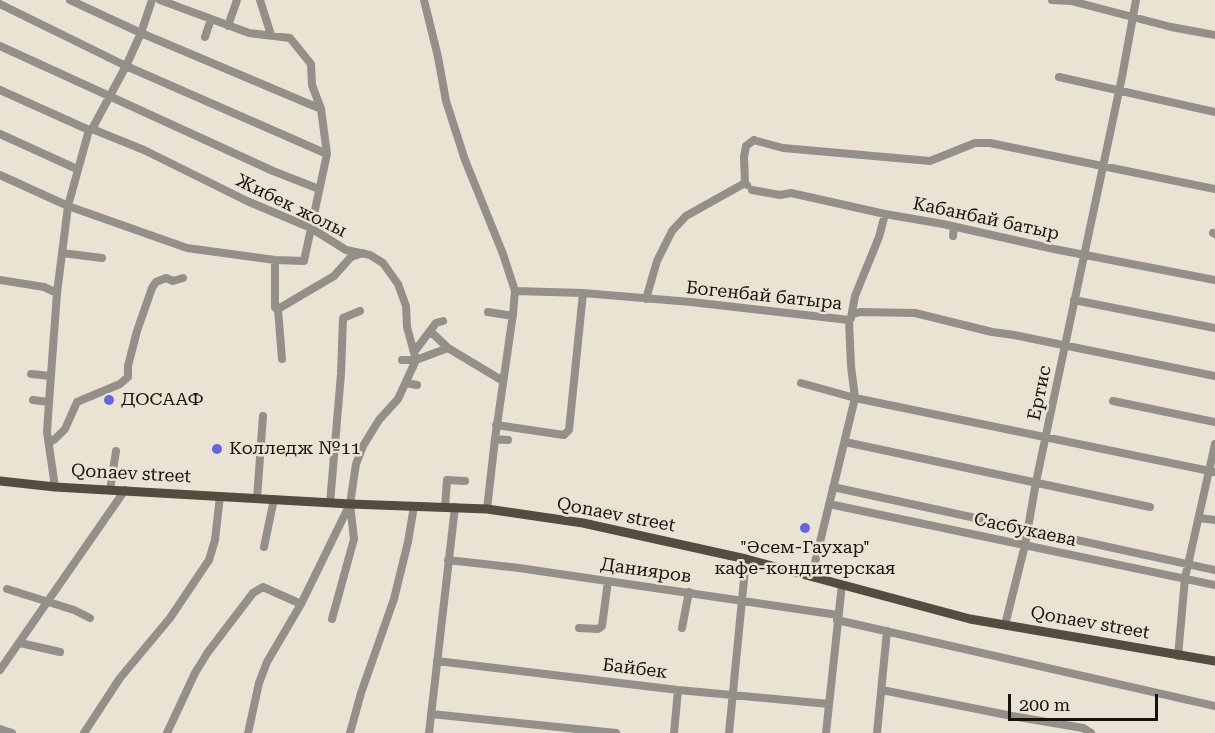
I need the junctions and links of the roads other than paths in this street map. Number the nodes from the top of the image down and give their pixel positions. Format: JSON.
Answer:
{"nodes":[{"id":1,"x":70,"y":0,"type":"edge"},
{"id":2,"x":152,"y":0,"type":"edge"},
{"id":3,"x":160,"y":0,"type":"edge"},
{"id":4,"x":237,"y":0,"type":"edge"},
{"id":5,"x":260,"y":0,"type":"edge"},
{"id":6,"x":424,"y":0,"type":"edge"},
{"id":7,"x":1052,"y":0,"type":"edge"},
{"id":8,"x":1136,"y":0,"type":"edge"},
{"id":9,"x":0,"y":4,"type":"edge"},
{"id":10,"x":1132,"y":18,"type":"junction"},
{"id":11,"x":211,"y":19,"type":"junction"},
{"id":12,"x":228,"y":26,"type":"junction"},
{"id":13,"x":141,"y":33,"type":"junction"},
{"id":14,"x":271,"y":35,"type":"junction"},
{"id":15,"x":1215,"y":35,"type":"edge"},
{"id":16,"x":205,"y":37,"type":"dead end"},
{"id":17,"x":0,"y":46,"type":"edge"},
{"id":18,"x":126,"y":66,"type":"junction"},
{"id":19,"x":1059,"y":77,"type":"dead end"},
{"id":20,"x":0,"y":90,"type":"edge"},
{"id":21,"x":1119,"y":90,"type":"junction"},
{"id":22,"x":109,"y":96,"type":"junction"},
{"id":23,"x":321,"y":109,"type":"junction"},
{"id":24,"x":1215,"y":112,"type":"edge"},
{"id":25,"x":90,"y":130,"type":"junction"},
{"id":26,"x":0,"y":135,"type":"edge"},
{"id":27,"x":327,"y":154,"type":"junction"},
{"id":28,"x":1102,"y":166,"type":"junction"},
{"id":29,"x":77,"y":169,"type":"junction"},
{"id":30,"x":0,"y":175,"type":"edge"},
{"id":31,"x":749,"y":187,"type":"junction"},
{"id":32,"x":319,"y":189,"type":"junction"},
{"id":33,"x":1215,"y":189,"type":"edge"},
{"id":34,"x":68,"y":206,"type":"junction"},
{"id":35,"x":885,"y":214,"type":"junction"},
{"id":36,"x":954,"y":227,"type":"junction"},
{"id":37,"x":312,"y":228,"type":"junction"},
{"id":38,"x":953,"y":236,"type":"dead end"},
{"id":39,"x":62,"y":253,"type":"junction"},
{"id":40,"x":364,"y":253,"type":"junction"},
{"id":41,"x":1084,"y":254,"type":"junction"},
{"id":42,"x":102,"y":258,"type":"dead end"},
{"id":43,"x":275,"y":260,"type":"junction"},
{"id":44,"x":183,"y":278,"type":"dead end"},
{"id":45,"x":0,"y":280,"type":"edge"},
{"id":46,"x":1215,"y":280,"type":"edge"},
{"id":47,"x":515,"y":291,"type":"junction"},
{"id":48,"x":57,"y":293,"type":"junction"},
{"id":49,"x":583,"y":294,"type":"junction"},
{"id":50,"x":646,"y":299,"type":"junction"},
{"id":51,"x":1074,"y":300,"type":"junction"},
{"id":52,"x":278,"y":309,"type":"junction"},
{"id":53,"x":360,"y":311,"type":"dead end"},
{"id":54,"x":488,"y":312,"type":"dead end"},
{"id":55,"x":513,"y":316,"type":"junction"},
{"id":56,"x":850,"y":319,"type":"junction"},
{"id":57,"x":443,"y":321,"type":"dead end"},
{"id":58,"x":1215,"y":328,"type":"edge"},
{"id":59,"x":430,"y":331,"type":"junction"},
{"id":60,"x":1065,"y":346,"type":"junction"},
{"id":61,"x":448,"y":348,"type":"junction"},
{"id":62,"x":415,"y":356,"type":"junction"},
{"id":63,"x":282,"y":359,"type":"dead end"},
{"id":64,"x":402,"y":360,"type":"dead end"},
{"id":65,"x":31,"y":374,"type":"dead end"},
{"id":66,"x":51,"y":376,"type":"junction"},
{"id":67,"x":1215,"y":376,"type":"edge"},
{"id":68,"x":503,"y":381,"type":"junction"},
{"id":69,"x":406,"y":382,"type":"junction"},
{"id":70,"x":801,"y":383,"type":"dead end"},
{"id":71,"x":417,"y":385,"type":"dead end"},
{"id":72,"x":855,"y":398,"type":"junction"},
{"id":73,"x":33,"y":400,"type":"dead end"},
{"id":74,"x":1113,"y":401,"type":"dead end"},
{"id":75,"x":49,"y":402,"type":"junction"},
{"id":76,"x":263,"y":416,"type":"dead end"},
{"id":77,"x":1215,"y":422,"type":"edge"},
{"id":78,"x":496,"y":425,"type":"junction"},
{"id":79,"x":1046,"y":436,"type":"junction"},
{"id":80,"x":495,"y":439,"type":"junction"},
{"id":81,"x":508,"y":440,"type":"dead end"},
{"id":82,"x":50,"y":442,"type":"junction"},
{"id":83,"x":845,"y":442,"type":"junction"},
{"id":84,"x":1215,"y":444,"type":"edge"},
{"id":85,"x":116,"y":451,"type":"dead end"},
{"id":86,"x":1212,"y":471,"type":"edge"},
{"id":87,"x":0,"y":481,"type":"edge"},
{"id":88,"x":465,"y":482,"type":"dead end"},
{"id":89,"x":1036,"y":482,"type":"junction"},
{"id":90,"x":55,"y":487,"type":"junction"},
{"id":91,"x":833,"y":487,"type":"junction"},
{"id":92,"x":110,"y":490,"type":"junction"},
{"id":93,"x":125,"y":490,"type":"junction"},
{"id":94,"x":220,"y":495,"type":"junction"},
{"id":95,"x":257,"y":498,"type":"junction"},
{"id":96,"x":274,"y":499,"type":"junction"},
{"id":97,"x":330,"y":503,"type":"junction"},
{"id":98,"x":350,"y":504,"type":"junction"},
{"id":99,"x":829,"y":504,"type":"junction"},
{"id":100,"x":414,"y":506,"type":"junction"},
{"id":101,"x":450,"y":507,"type":"junction"},
{"id":102,"x":1150,"y":507,"type":"dead end"},
{"id":103,"x":488,"y":509,"type":"junction"},
{"id":104,"x":1199,"y":518,"type":"junction"},
{"id":105,"x":1215,"y":520,"type":"edge"},
{"id":106,"x":1028,"y":528,"type":"junction"},
{"id":107,"x":1025,"y":545,"type":"junction"},
{"id":108,"x":264,"y":547,"type":"dead end"},
{"id":109,"x":746,"y":559,"type":"junction"},
{"id":110,"x":448,"y":560,"type":"junction"},
{"id":111,"x":1189,"y":564,"type":"junction"},
{"id":112,"x":1215,"y":570,"type":"edge"},
{"id":113,"x":812,"y":575,"type":"junction"},
{"id":114,"x":1185,"y":578,"type":"junction"},
{"id":115,"x":608,"y":581,"type":"junction"},
{"id":116,"x":842,"y":584,"type":"junction"},
{"id":117,"x":1215,"y":585,"type":"edge"},
{"id":118,"x":7,"y":589,"type":"dead end"},
{"id":119,"x":688,"y":592,"type":"junction"},
{"id":120,"x":742,"y":600,"type":"junction"},
{"id":121,"x":49,"y":602,"type":"junction"},
{"id":122,"x":301,"y":604,"type":"junction"},
{"id":123,"x":837,"y":617,"type":"junction"},
{"id":124,"x":90,"y":618,"type":"dead end"},
{"id":125,"x":332,"y":619,"type":"dead end"},
{"id":126,"x":1005,"y":625,"type":"junction"},
{"id":127,"x":579,"y":628,"type":"dead end"},
{"id":128,"x":682,"y":628,"type":"dead end"},
{"id":129,"x":887,"y":631,"type":"junction"},
{"id":130,"x":20,"y":643,"type":"junction"},
{"id":131,"x":60,"y":652,"type":"dead end"},
{"id":132,"x":1178,"y":656,"type":"junction"},
{"id":133,"x":437,"y":661,"type":"junction"},
{"id":134,"x":1215,"y":661,"type":"edge"},
{"id":135,"x":0,"y":670,"type":"edge"},
{"id":136,"x":678,"y":690,"type":"junction"},
{"id":137,"x":882,"y":690,"type":"junction"},
{"id":138,"x":733,"y":695,"type":"junction"},
{"id":139,"x":829,"y":704,"type":"junction"},
{"id":140,"x":1215,"y":706,"type":"edge"},
{"id":141,"x":431,"y":714,"type":"junction"},
{"id":142,"x":0,"y":729,"type":"edge"},
{"id":143,"x":829,"y":732,"type":"edge"},
{"id":144,"x":12,"y":733,"type":"edge"},
{"id":145,"x":84,"y":733,"type":"edge"},
{"id":146,"x":167,"y":733,"type":"edge"},
{"id":147,"x":248,"y":733,"type":"edge"},
{"id":148,"x":351,"y":733,"type":"edge"},
{"id":149,"x":429,"y":733,"type":"edge"},
{"id":150,"x":616,"y":733,"type":"edge"},
{"id":151,"x":674,"y":733,"type":"edge"},
{"id":152,"x":729,"y":733,"type":"edge"},
{"id":153,"x":877,"y":733,"type":"edge"},
{"id":154,"x":1091,"y":733,"type":"edge"}],
"edges":[{"from":1,"to":13,"type":"street"},
{"from":2,"to":13,"type":"street"},
{"from":3,"to":11,"type":"street"},
{"from":4,"to":12,"type":"street"},
{"from":5,"to":14,"type":"street"},
{"from":6,"to":47,"type":"street"},
{"from":7,"to":10,"type":"street"},
{"from":8,"to":10,"type":"street","name":"Ертис"},
{"from":9,"to":18,"type":"street"},
{"from":10,"to":15,"type":"street"},
{"from":10,"to":21,"type":"street","name":"Ертис"},
{"from":11,"to":12,"type":"street"},
{"from":11,"to":16,"type":"street"},
{"from":12,"to":14,"type":"street"},
{"from":13,"to":18,"type":"street"},
{"from":13,"to":23,"type":"street"},
{"from":14,"to":23,"type":"street"},
{"from":17,"to":22,"type":"street"},
{"from":18,"to":22,"type":"street"},
{"from":18,"to":27,"type":"street"},
{"from":19,"to":21,"type":"street"},
{"from":20,"to":25,"type":"street","name":"Жибек жолы"},
{"from":21,"to":24,"type":"street"},
{"from":21,"to":28,"type":"street","name":"Ертис"},
{"from":22,"to":25,"type":"street"},
{"from":22,"to":32,"type":"street"},
{"from":23,"to":27,"type":"street"},
{"from":25,"to":29,"type":"street"},
{"from":25,"to":37,"type":"street","name":"Жибек жолы"},
{"from":26,"to":29,"type":"street"},
{"from":27,"to":32,"type":"street"},
{"from":28,"to":31,"type":"street"},
{"from":28,"to":33,"type":"street"},
{"from":28,"to":41,"type":"street","name":"Ертис"},
{"from":29,"to":34,"type":"street"},
{"from":30,"to":34,"type":"street"},
{"from":31,"to":35,"type":"street","name":"Кабанбай батыр"},
{"from":31,"to":50,"type":"street"},
{"from":32,"to":37,"type":"street"},
{"from":34,"to":39,"type":"street"},
{"from":34,"to":43,"type":"street"},
{"from":35,"to":36,"type":"street","name":"Кабанбай батыр"},
{"from":35,"to":56,"type":"street"},
{"from":36,"to":38,"type":"street"},
{"from":36,"to":41,"type":"street","name":"Кабанбай батыр"},
{"from":37,"to":40,"type":"street","name":"Жибек жолы"},
{"from":37,"to":43,"type":"street"},
{"from":39,"to":42,"type":"street"},
{"from":39,"to":48,"type":"street"},
{"from":40,"to":52,"type":"street"},
{"from":40,"to":62,"type":"street","name":"Жибек жолы"},
{"from":41,"to":46,"type":"street","name":"Кабанбай батыр"},
{"from":41,"to":51,"type":"street","name":"Ертис"},
{"from":43,"to":52,"type":"street"},
{"from":44,"to":82,"type":"street"},
{"from":45,"to":48,"type":"street"},
{"from":47,"to":49,"type":"street","name":"Богенбай батыра"},
{"from":47,"to":55,"type":"street"},
{"from":48,"to":66,"type":"street"},
{"from":49,"to":50,"type":"street","name":"Богенбай батыра"},
{"from":49,"to":78,"type":"street"},
{"from":50,"to":56,"type":"street","name":"Богенбай батыра"},
{"from":51,"to":58,"type":"street"},
{"from":51,"to":60,"type":"street","name":"Ертис"},
{"from":52,"to":63,"type":"street"},
{"from":53,"to":97,"type":"street"},
{"from":54,"to":55,"type":"street"},
{"from":55,"to":68,"type":"street"},
{"from":56,"to":60,"type":"street","name":"Богенбай батыра"},
{"from":56,"to":72,"type":"street"},
{"from":57,"to":59,"type":"street"},
{"from":59,"to":61,"type":"street"},
{"from":59,"to":62,"type":"street"},
{"from":60,"to":67,"type":"street","name":"Богенбай батыра"},
{"from":60,"to":79,"type":"street","name":"Ертис"},
{"from":61,"to":62,"type":"street"},
{"from":61,"to":68,"type":"street"},
{"from":62,"to":64,"type":"street"},
{"from":62,"to":69,"type":"street"},
{"from":65,"to":66,"type":"street"},
{"from":66,"to":75,"type":"street"},
{"from":68,"to":78,"type":"street"},
{"from":69,"to":71,"type":"street"},
{"from":69,"to":98,"type":"street"},
{"from":70,"to":72,"type":"street"},
{"from":72,"to":79,"type":"street"},
{"from":72,"to":83,"type":"street"},
{"from":73,"to":75,"type":"street"},
{"from":74,"to":77,"type":"street"},
{"from":75,"to":82,"type":"street"},
{"from":76,"to":95,"type":"street"},
{"from":78,"to":80,"type":"street"},
{"from":79,"to":86,"type":"street"},
{"from":79,"to":89,"type":"street","name":"Ертис"},
{"from":80,"to":81,"type":"street"},
{"from":80,"to":103,"type":"street"},
{"from":82,"to":90,"type":"street"},
{"from":83,"to":89,"type":"street"},
{"from":83,"to":91,"type":"street"},
{"from":84,"to":86,"type":"street"},
{"from":85,"to":92,"type":"street"},
{"from":86,"to":104,"type":"street"},
{"from":87,"to":90,"type":"main road","name":"Qonaev street"},
{"from":88,"to":101,"type":"street"},
{"from":89,"to":102,"type":"street"},
{"from":89,"to":106,"type":"street","name":"Ертис"},
{"from":90,"to":92,"type":"main road","name":"Qonaev street"},
{"from":91,"to":99,"type":"street"},
{"from":91,"to":106,"type":"street","name":"Сасбукаева"},
{"from":92,"to":93,"type":"main road","name":"Qonaev street"},
{"from":93,"to":94,"type":"main road","name":"Qonaev street"},
{"from":93,"to":121,"type":"street"},
{"from":94,"to":95,"type":"main road","name":"Qonaev street"},
{"from":94,"to":145,"type":"street"},
{"from":95,"to":96,"type":"main road","name":"Qonaev street"},
{"from":96,"to":97,"type":"main road","name":"Qonaev street"},
{"from":96,"to":108,"type":"street"},
{"from":97,"to":98,"type":"main road","name":"Qonaev street"},
{"from":98,"to":100,"type":"main road","name":"Qonaev street"},
{"from":98,"to":122,"type":"street"},
{"from":98,"to":125,"type":"street"},
{"from":99,"to":107,"type":"street","name":"Сасбукаева"},
{"from":99,"to":113,"type":"street"},
{"from":100,"to":101,"type":"main road","name":"Qonaev street"},
{"from":100,"to":148,"type":"street"},
{"from":101,"to":103,"type":"main road","name":"Qonaev street"},
{"from":101,"to":110,"type":"street"},
{"from":103,"to":109,"type":"main road","name":"Qonaev street"},
{"from":104,"to":105,"type":"street"},
{"from":104,"to":111,"type":"street"},
{"from":106,"to":107,"type":"street","name":"Ертис"},
{"from":106,"to":111,"type":"street","name":"Сасбукаева"},
{"from":107,"to":114,"type":"street","name":"Сасбукаева"},
{"from":107,"to":126,"type":"street","name":"Ертис"},
{"from":109,"to":113,"type":"main road","name":"Qonaev street"},
{"from":109,"to":120,"type":"street"},
{"from":110,"to":115,"type":"street","name":"Данияров"},
{"from":110,"to":133,"type":"street"},
{"from":111,"to":112,"type":"street","name":"Сасбукаева"},
{"from":111,"to":114,"type":"street"},
{"from":113,"to":116,"type":"main road","name":"Qonaev street"},
{"from":114,"to":117,"type":"street","name":"Сасбукаева"},
{"from":114,"to":132,"type":"street"},
{"from":115,"to":119,"type":"street","name":"Данияров"},
{"from":115,"to":127,"type":"street"},
{"from":116,"to":123,"type":"street"},
{"from":116,"to":126,"type":"main road","name":"Qonaev street"},
{"from":118,"to":121,"type":"street"},
{"from":119,"to":120,"type":"street","name":"Данияров"},
{"from":119,"to":128,"type":"street"},
{"from":120,"to":123,"type":"street","name":"Данияров"},
{"from":120,"to":138,"type":"street"},
{"from":121,"to":124,"type":"street"},
{"from":121,"to":130,"type":"street"},
{"from":122,"to":146,"type":"street"},
{"from":122,"to":147,"type":"street"},
{"from":123,"to":129,"type":"street","name":"Данияров"},
{"from":123,"to":139,"type":"street"},
{"from":126,"to":132,"type":"main road","name":"Qonaev street"},
{"from":129,"to":137,"type":"street"},
{"from":129,"to":140,"type":"street","name":"Данияров"},
{"from":130,"to":131,"type":"street"},
{"from":130,"to":135,"type":"street"},
{"from":132,"to":134,"type":"main road","name":"Qonaev street"},
{"from":133,"to":136,"type":"street","name":"Байбек"},
{"from":133,"to":141,"type":"street"},
{"from":136,"to":138,"type":"street","name":"Байбек"},
{"from":136,"to":151,"type":"street"},
{"from":137,"to":153,"type":"street"},
{"from":137,"to":154,"type":"street"},
{"from":138,"to":139,"type":"street","name":"Байбек"},
{"from":138,"to":152,"type":"street"},
{"from":139,"to":143,"type":"street"},
{"from":141,"to":149,"type":"street"},
{"from":141,"to":150,"type":"street"},
{"from":142,"to":144,"type":"street"}]}
